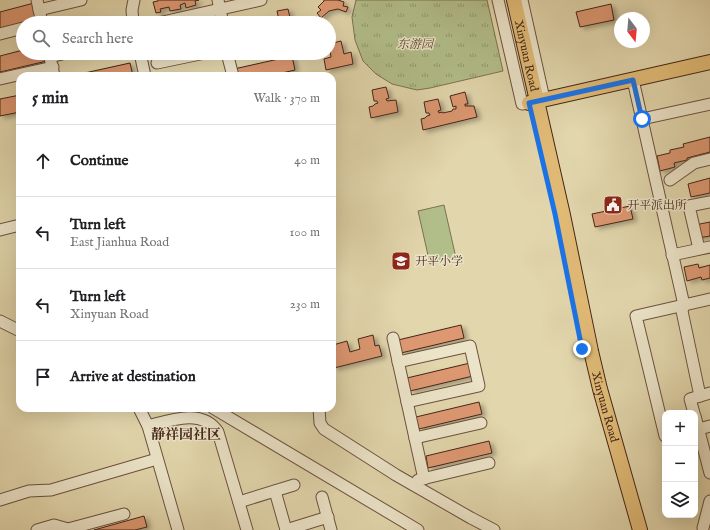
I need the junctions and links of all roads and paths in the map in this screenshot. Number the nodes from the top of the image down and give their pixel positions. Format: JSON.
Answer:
{"nodes":[{"id":1,"x":81,"y":0,"type":"edge"},
{"id":2,"x":134,"y":0,"type":"edge"},
{"id":3,"x":261,"y":0,"type":"edge"},
{"id":4,"x":498,"y":0,"type":"edge"},
{"id":5,"x":506,"y":0,"type":"edge"},
{"id":6,"x":514,"y":0,"type":"edge"},
{"id":7,"x":522,"y":0,"type":"edge"},
{"id":8,"x":38,"y":5,"type":"edge"},
{"id":9,"x":219,"y":5,"type":"edge"},
{"id":10,"x":40,"y":16,"type":"edge"},
{"id":11,"x":132,"y":16,"type":"edge"},
{"id":12,"x":182,"y":16,"type":"edge"},
{"id":13,"x":221,"y":16,"type":"edge"},
{"id":14,"x":16,"y":30,"type":"edge"},
{"id":15,"x":0,"y":34,"type":"edge"},
{"id":16,"x":142,"y":60,"type":"edge"},
{"id":17,"x":171,"y":60,"type":"edge"},
{"id":18,"x":229,"y":60,"type":"edge"},
{"id":19,"x":710,"y":62,"type":"edge"},
{"id":20,"x":52,"y":63,"type":"edge"},
{"id":21,"x":157,"y":63,"type":"dead end"},
{"id":22,"x":23,"y":72,"type":"edge"},
{"id":23,"x":144,"y":72,"type":"edge"},
{"id":24,"x":232,"y":72,"type":"edge"},
{"id":25,"x":16,"y":74,"type":"edge"},
{"id":26,"x":0,"y":79,"type":"edge"},
{"id":27,"x":633,"y":80,"type":"junction"},
{"id":28,"x":536,"y":101,"type":"junction"},
{"id":29,"x":710,"y":104,"type":"edge"},
{"id":30,"x":642,"y":119,"type":"junction"},
{"id":31,"x":710,"y":159,"type":"edge"},
{"id":32,"x":670,"y":180,"type":"dead end"},
{"id":33,"x":710,"y":202,"type":"edge"},
{"id":34,"x":16,"y":226,"type":"edge"},
{"id":35,"x":0,"y":230,"type":"edge"},
{"id":36,"x":704,"y":248,"type":"edge"},
{"id":37,"x":672,"y":255,"type":"junction"},
{"id":38,"x":710,"y":299,"type":"edge"},
{"id":39,"x":684,"y":305,"type":"junction"},
{"id":40,"x":0,"y":321,"type":"edge"},
{"id":41,"x":16,"y":329,"type":"edge"},
{"id":42,"x":393,"y":338,"type":"dead end"},
{"id":43,"x":398,"y":362,"type":"junction"},
{"id":44,"x":705,"y":394,"type":"edge"},
{"id":45,"x":407,"y":402,"type":"junction"},
{"id":46,"x":693,"y":410,"type":"edge"},
{"id":47,"x":141,"y":412,"type":"edge"},
{"id":48,"x":220,"y":412,"type":"edge"},
{"id":49,"x":319,"y":412,"type":"edge"},
{"id":50,"x":481,"y":424,"type":"dead end"},
{"id":51,"x":662,"y":424,"type":"edge"},
{"id":52,"x":148,"y":426,"type":"junction"},
{"id":53,"x":710,"y":426,"type":"edge"},
{"id":54,"x":698,"y":429,"type":"edge"},
{"id":55,"x":698,"y":432,"type":"edge"},
{"id":56,"x":415,"y":438,"type":"junction"},
{"id":57,"x":157,"y":459,"type":"junction"},
{"id":58,"x":489,"y":463,"type":"dead end"},
{"id":59,"x":710,"y":473,"type":"edge"},
{"id":60,"x":424,"y":479,"type":"junction"},
{"id":61,"x":409,"y":482,"type":"junction"},
{"id":62,"x":294,"y":485,"type":"dead end"},
{"id":63,"x":275,"y":491,"type":"junction"},
{"id":64,"x":322,"y":497,"type":"dead end"},
{"id":65,"x":0,"y":500,"type":"edge"},
{"id":66,"x":710,"y":501,"type":"edge"},
{"id":67,"x":239,"y":502,"type":"junction"},
{"id":68,"x":124,"y":514,"type":"dead end"},
{"id":69,"x":328,"y":517,"type":"junction"},
{"id":70,"x":60,"y":528,"type":"edge"},
{"id":71,"x":703,"y":528,"type":"dead end"},
{"id":72,"x":37,"y":530,"type":"edge"},
{"id":73,"x":178,"y":530,"type":"edge"},
{"id":74,"x":247,"y":530,"type":"edge"},
{"id":75,"x":331,"y":530,"type":"edge"},
{"id":76,"x":418,"y":530,"type":"edge"},
{"id":77,"x":494,"y":530,"type":"edge"},
{"id":78,"x":632,"y":530,"type":"edge"},
{"id":79,"x":640,"y":530,"type":"edge"}],
"edges":[{"from":1,"to":8,"type":"street"},
{"from":2,"to":11,"type":"street"},
{"from":3,"to":9,"type":"street"},
{"from":4,"to":28,"type":"street"},
{"from":5,"to":28,"type":"main road","name":"Xinyuan Road"},
{"from":6,"to":28,"type":"main road","name":"Xinyuan Road"},
{"from":7,"to":28,"type":"street"},
{"from":8,"to":10,"type":"street"},
{"from":9,"to":12,"type":"street"},
{"from":9,"to":13,"type":"street"},
{"from":14,"to":15,"type":"street"},
{"from":16,"to":23,"type":"street"},
{"from":17,"to":21,"type":"street"},
{"from":18,"to":24,"type":"street"},
{"from":19,"to":27,"type":"main road"},
{"from":20,"to":22,"type":"street"},
{"from":25,"to":26,"type":"street"},
{"from":27,"to":28,"type":"main road"},
{"from":27,"to":30,"type":"street"},
{"from":28,"to":78,"type":"main road","name":"Xinyuan Road"},
{"from":28,"to":79,"type":"main road","name":"Xinyuan Road"},
{"from":29,"to":30,"type":"street"},
{"from":30,"to":37,"type":"street"},
{"from":31,"to":32,"type":"street"},
{"from":33,"to":36,"type":"street"},
{"from":34,"to":35,"type":"street"},
{"from":36,"to":37,"type":"street"},
{"from":37,"to":39,"type":"street"},
{"from":38,"to":39,"type":"street"},
{"from":39,"to":44,"type":"street"},
{"from":39,"to":51,"type":"street"},
{"from":40,"to":41,"type":"street"},
{"from":42,"to":43,"type":"street"},
{"from":43,"to":45,"type":"street"},
{"from":43,"to":45,"type":"street"},
{"from":44,"to":46,"type":"street"},
{"from":45,"to":56,"type":"street"},
{"from":47,"to":52,"type":"street"},
{"from":48,"to":76,"type":"street"},
{"from":49,"to":61,"type":"street"},
{"from":50,"to":56,"type":"street"},
{"from":52,"to":57,"type":"street"},
{"from":52,"to":67,"type":"street"},
{"from":53,"to":54,"type":"street"},
{"from":55,"to":59,"type":"street"},
{"from":56,"to":60,"type":"street"},
{"from":57,"to":65,"type":"street"},
{"from":57,"to":73,"type":"street"},
{"from":58,"to":60,"type":"street"},
{"from":60,"to":61,"type":"street"},
{"from":61,"to":77,"type":"street"},
{"from":62,"to":63,"type":"street"},
{"from":63,"to":67,"type":"street"},
{"from":63,"to":69,"type":"street"},
{"from":64,"to":69,"type":"street"},
{"from":66,"to":71,"type":"street"},
{"from":67,"to":74,"type":"street"},
{"from":68,"to":70,"type":"street"},
{"from":69,"to":75,"type":"street"},
{"from":70,"to":72,"type":"street"}]}
